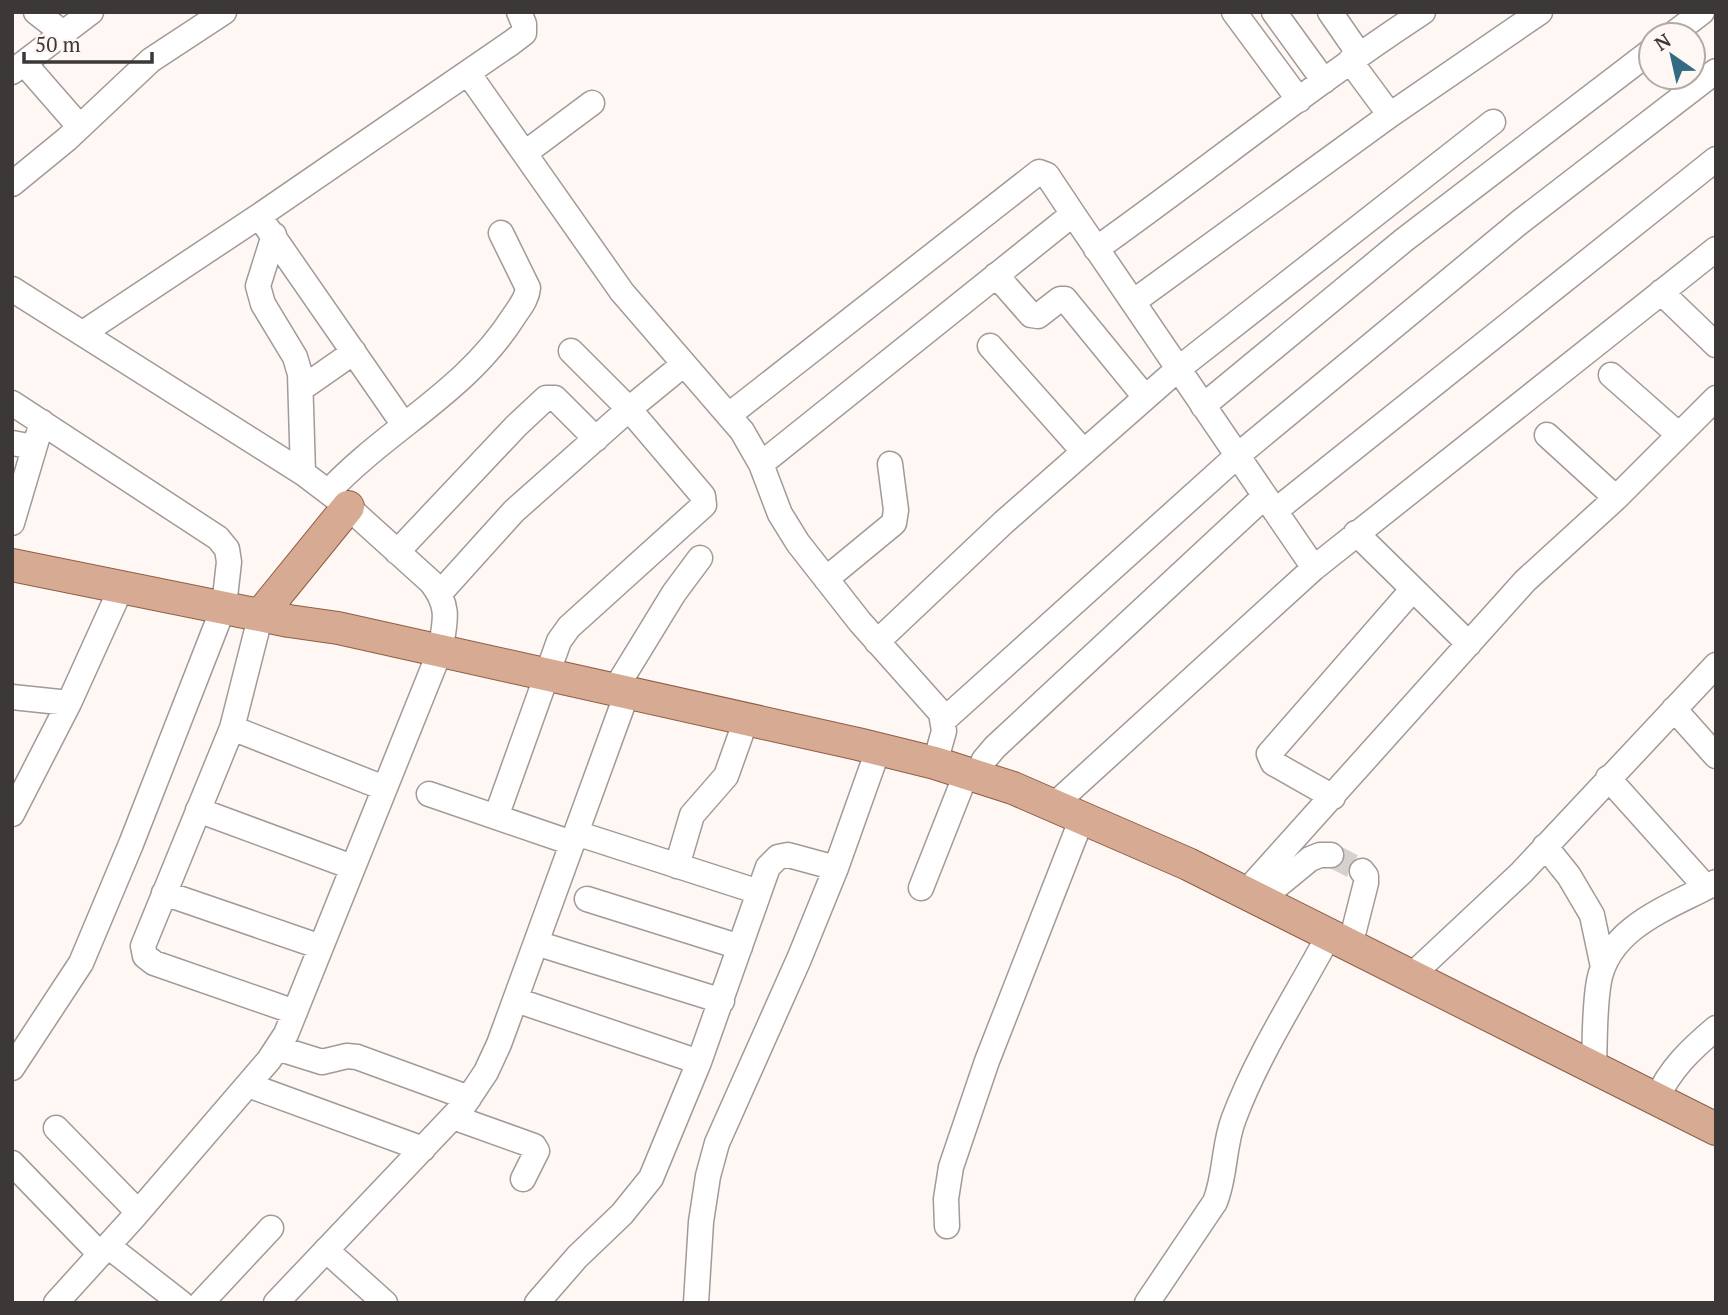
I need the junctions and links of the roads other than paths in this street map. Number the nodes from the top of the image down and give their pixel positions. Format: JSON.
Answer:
{"nodes":[{"id":1,"x":36,"y":12,"type":"edge"},
{"id":2,"x":91,"y":12,"type":"edge"},
{"id":3,"x":224,"y":12,"type":"edge"},
{"id":4,"x":519,"y":12,"type":"edge"},
{"id":5,"x":1234,"y":12,"type":"edge"},
{"id":6,"x":1274,"y":12,"type":"edge"},
{"id":7,"x":1330,"y":12,"type":"edge"},
{"id":8,"x":1423,"y":12,"type":"edge"},
{"id":9,"x":1540,"y":12,"type":"edge"},
{"id":10,"x":63,"y":33,"type":"junction"},
{"id":11,"x":1354,"y":58,"type":"junction"},
{"id":12,"x":1637,"y":62,"type":"edge"},
{"id":13,"x":18,"y":67,"type":"edge"},
{"id":14,"x":1716,"y":71,"type":"edge"},
{"id":15,"x":468,"y":74,"type":"junction"},
{"id":16,"x":1324,"y":81,"type":"junction"},
{"id":17,"x":1299,"y":100,"type":"junction"},
{"id":18,"x":592,"y":103,"type":"dead end"},
{"id":19,"x":1390,"y":115,"type":"junction"},
{"id":20,"x":1493,"y":122,"type":"dead end"},
{"id":21,"x":79,"y":127,"type":"junction"},
{"id":22,"x":525,"y":153,"type":"junction"},
{"id":23,"x":1716,"y":159,"type":"edge"},
{"id":24,"x":12,"y":184,"type":"edge"},
{"id":25,"x":1073,"y":214,"type":"junction"},
{"id":26,"x":266,"y":225,"type":"junction"},
{"id":27,"x":501,"y":233,"type":"dead end"},
{"id":28,"x":1096,"y":249,"type":"junction"},
{"id":29,"x":1716,"y":249,"type":"edge"},
{"id":30,"x":996,"y":275,"type":"junction"},
{"id":31,"x":12,"y":289,"type":"edge"},
{"id":32,"x":1661,"y":292,"type":"junction"},
{"id":33,"x":1133,"y":302,"type":"junction"},
{"id":34,"x":83,"y":333,"type":"junction"},
{"id":35,"x":1716,"y":345,"type":"edge"},
{"id":36,"x":990,"y":346,"type":"dead end"},
{"id":37,"x":571,"y":351,"type":"dead end"},
{"id":38,"x":354,"y":352,"type":"junction"},
{"id":39,"x":684,"y":364,"type":"junction"},
{"id":40,"x":1178,"y":369,"type":"junction"},
{"id":41,"x":1611,"y":375,"type":"dead end"},
{"id":42,"x":301,"y":389,"type":"junction"},
{"id":43,"x":1145,"y":397,"type":"junction"},
{"id":44,"x":1716,"y":398,"type":"edge"},
{"id":45,"x":12,"y":403,"type":"edge"},
{"id":46,"x":1203,"y":406,"type":"junction"},
{"id":47,"x":629,"y":409,"type":"junction"},
{"id":48,"x":729,"y":415,"type":"junction"},
{"id":49,"x":42,"y":422,"type":"junction"},
{"id":50,"x":404,"y":425,"type":"junction"},
{"id":51,"x":1547,"y":435,"type":"dead end"},
{"id":52,"x":1679,"y":435,"type":"junction"},
{"id":53,"x":596,"y":439,"type":"junction"},
{"id":54,"x":23,"y":445,"type":"edge"},
{"id":55,"x":1084,"y":452,"type":"junction"},
{"id":56,"x":1237,"y":456,"type":"junction"},
{"id":57,"x":761,"y":464,"type":"junction"},
{"id":58,"x":890,"y":464,"type":"dead end"},
{"id":59,"x":303,"y":473,"type":"junction"},
{"id":60,"x":1616,"y":498,"type":"junction"},
{"id":61,"x":1270,"y":504,"type":"junction"},
{"id":62,"x":346,"y":507,"type":"junction"},
{"id":63,"x":12,"y":523,"type":"edge"},
{"id":64,"x":1356,"y":533,"type":"junction"},
{"id":65,"x":397,"y":552,"type":"junction"},
{"id":66,"x":700,"y":558,"type":"dead end"},
{"id":67,"x":12,"y":565,"type":"edge"},
{"id":68,"x":1314,"y":568,"type":"junction"},
{"id":69,"x":826,"y":579,"type":"junction"},
{"id":70,"x":122,"y":586,"type":"junction"},
{"id":71,"x":1413,"y":589,"type":"junction"},
{"id":72,"x":440,"y":593,"type":"junction"},
{"id":73,"x":224,"y":606,"type":"junction"},
{"id":74,"x":275,"y":618,"type":"junction"},
{"id":75,"x":877,"y":642,"type":"junction"},
{"id":76,"x":1469,"y":644,"type":"junction"},
{"id":77,"x":440,"y":651,"type":"junction"},
{"id":78,"x":1716,"y":665,"type":"edge"},
{"id":79,"x":545,"y":675,"type":"junction"},
{"id":80,"x":620,"y":692,"type":"junction"},
{"id":81,"x":12,"y":697,"type":"edge"},
{"id":82,"x":69,"y":703,"type":"junction"},
{"id":83,"x":1674,"y":709,"type":"junction"},
{"id":84,"x":746,"y":720,"type":"junction"},
{"id":85,"x":944,"y":720,"type":"junction"},
{"id":86,"x":232,"y":728,"type":"junction"},
{"id":87,"x":878,"y":750,"type":"junction"},
{"id":88,"x":1716,"y":756,"type":"edge"},
{"id":89,"x":934,"y":764,"type":"junction"},
{"id":90,"x":970,"y":776,"type":"junction"},
{"id":91,"x":1608,"y":778,"type":"junction"},
{"id":92,"x":384,"y":788,"type":"junction"},
{"id":93,"x":429,"y":794,"type":"dead end"},
{"id":94,"x":1332,"y":797,"type":"junction"},
{"id":95,"x":198,"y":810,"type":"junction"},
{"id":96,"x":1068,"y":811,"type":"junction"},
{"id":97,"x":12,"y":814,"type":"edge"},
{"id":98,"x":496,"y":817,"type":"junction"},
{"id":99,"x":574,"y":838,"type":"junction"},
{"id":100,"x":1545,"y":846,"type":"junction"},
{"id":101,"x":1331,"y":855,"type":"dead end"},
{"id":102,"x":677,"y":866,"type":"junction"},
{"id":103,"x":352,"y":867,"type":"junction"},
{"id":104,"x":836,"y":868,"type":"junction"},
{"id":105,"x":1362,"y":872,"type":"dead end"},
{"id":106,"x":1712,"y":884,"type":"edge"},
{"id":107,"x":921,"y":888,"type":"dead end"},
{"id":108,"x":759,"y":892,"type":"junction"},
{"id":109,"x":164,"y":893,"type":"junction"},
{"id":110,"x":1252,"y":896,"type":"junction"},
{"id":111,"x":587,"y":899,"type":"dead end"},
{"id":112,"x":1340,"y":940,"type":"junction"},
{"id":113,"x":536,"y":943,"type":"junction"},
{"id":114,"x":321,"y":947,"type":"junction"},
{"id":115,"x":740,"y":947,"type":"junction"},
{"id":116,"x":1603,"y":967,"type":"junction"},
{"id":117,"x":1411,"y":976,"type":"junction"},
{"id":118,"x":516,"y":1000,"type":"junction"},
{"id":119,"x":722,"y":1001,"type":"junction"},
{"id":120,"x":295,"y":1013,"type":"junction"},
{"id":121,"x":1716,"y":1028,"type":"edge"},
{"id":122,"x":277,"y":1048,"type":"junction"},
{"id":123,"x":699,"y":1062,"type":"junction"},
{"id":124,"x":12,"y":1068,"type":"edge"},
{"id":125,"x":1594,"y":1068,"type":"junction"},
{"id":126,"x":248,"y":1085,"type":"junction"},
{"id":127,"x":1656,"y":1100,"type":"junction"},
{"id":128,"x":461,"y":1108,"type":"junction"},
{"id":129,"x":56,"y":1128,"type":"dead end"},
{"id":130,"x":1716,"y":1129,"type":"edge"},
{"id":131,"x":423,"y":1149,"type":"junction"},
{"id":132,"x":12,"y":1163,"type":"edge"},
{"id":133,"x":523,"y":1179,"type":"dead end"},
{"id":134,"x":138,"y":1212,"type":"junction"},
{"id":135,"x":947,"y":1226,"type":"dead end"},
{"id":136,"x":271,"y":1228,"type":"dead end"},
{"id":137,"x":104,"y":1250,"type":"junction"},
{"id":138,"x":326,"y":1250,"type":"junction"},
{"id":139,"x":289,"y":1299,"type":"edge"},
{"id":140,"x":56,"y":1303,"type":"edge"},
{"id":141,"x":181,"y":1303,"type":"edge"},
{"id":142,"x":201,"y":1303,"type":"edge"},
{"id":143,"x":385,"y":1303,"type":"edge"},
{"id":144,"x":537,"y":1303,"type":"edge"},
{"id":145,"x":696,"y":1303,"type":"edge"},
{"id":146,"x":1147,"y":1303,"type":"edge"}],
"edges":[{"from":1,"to":10,"type":"street"},
{"from":2,"to":10,"type":"street"},
{"from":3,"to":21,"type":"street"},
{"from":4,"to":15,"type":"street"},
{"from":5,"to":17,"type":"street"},
{"from":6,"to":16,"type":"street"},
{"from":7,"to":11,"type":"street"},
{"from":8,"to":11,"type":"street"},
{"from":9,"to":19,"type":"street"},
{"from":10,"to":13,"type":"street"},
{"from":11,"to":16,"type":"street"},
{"from":11,"to":19,"type":"street"},
{"from":12,"to":46,"type":"street"},
{"from":13,"to":21,"type":"street"},
{"from":14,"to":56,"type":"street"},
{"from":15,"to":22,"type":"street"},
{"from":15,"to":26,"type":"street"},
{"from":16,"to":17,"type":"street"},
{"from":17,"to":28,"type":"street"},
{"from":18,"to":22,"type":"street"},
{"from":19,"to":33,"type":"street"},
{"from":20,"to":40,"type":"street"},
{"from":21,"to":24,"type":"street"},
{"from":22,"to":39,"type":"street"},
{"from":23,"to":61,"type":"street"},
{"from":25,"to":28,"type":"street"},
{"from":25,"to":30,"type":"street"},
{"from":25,"to":48,"type":"street"},
{"from":26,"to":34,"type":"street"},
{"from":26,"to":38,"type":"street"},
{"from":26,"to":42,"type":"street"},
{"from":27,"to":50,"type":"street"},
{"from":28,"to":33,"type":"street"},
{"from":29,"to":32,"type":"street"},
{"from":30,"to":43,"type":"street"},
{"from":30,"to":57,"type":"street"},
{"from":31,"to":34,"type":"street"},
{"from":32,"to":35,"type":"street"},
{"from":32,"to":64,"type":"street"},
{"from":33,"to":40,"type":"street"},
{"from":34,"to":59,"type":"street"},
{"from":36,"to":55,"type":"street"},
{"from":37,"to":47,"type":"street"},
{"from":38,"to":42,"type":"street"},
{"from":38,"to":50,"type":"street"},
{"from":39,"to":47,"type":"street"},
{"from":39,"to":48,"type":"street"},
{"from":40,"to":43,"type":"street"},
{"from":40,"to":46,"type":"street"},
{"from":41,"to":52,"type":"street"},
{"from":42,"to":59,"type":"street"},
{"from":43,"to":55,"type":"street"},
{"from":44,"to":52,"type":"street"},
{"from":45,"to":49,"type":"street"},
{"from":46,"to":56,"type":"street"},
{"from":47,"to":53,"type":"street"},
{"from":47,"to":79,"type":"street"},
{"from":48,"to":57,"type":"street"},
{"from":49,"to":54,"type":"street"},
{"from":49,"to":73,"type":"street"},
{"from":50,"to":62,"type":"street"},
{"from":51,"to":60,"type":"street"},
{"from":52,"to":60,"type":"street"},
{"from":53,"to":65,"type":"street"},
{"from":53,"to":72,"type":"street"},
{"from":54,"to":63,"type":"street"},
{"from":55,"to":75,"type":"street"},
{"from":56,"to":61,"type":"street"},
{"from":56,"to":85,"type":"street"},
{"from":57,"to":69,"type":"street"},
{"from":58,"to":69,"type":"street"},
{"from":59,"to":62,"type":"street"},
{"from":60,"to":76,"type":"street"},
{"from":61,"to":68,"type":"street"},
{"from":61,"to":90,"type":"street"},
{"from":62,"to":65,"type":"street"},
{"from":62,"to":74,"type":"main road"},
{"from":64,"to":68,"type":"street"},
{"from":64,"to":71,"type":"street"},
{"from":65,"to":72,"type":"street"},
{"from":66,"to":80,"type":"street"},
{"from":67,"to":70,"type":"main road"},
{"from":68,"to":96,"type":"street"},
{"from":69,"to":75,"type":"street"},
{"from":70,"to":73,"type":"main road"},
{"from":70,"to":82,"type":"street"},
{"from":71,"to":76,"type":"street"},
{"from":71,"to":94,"type":"street"},
{"from":72,"to":77,"type":"street"},
{"from":73,"to":74,"type":"main road"},
{"from":73,"to":124,"type":"street"},
{"from":74,"to":77,"type":"main road"},
{"from":74,"to":86,"type":"street"},
{"from":75,"to":85,"type":"street"},
{"from":76,"to":94,"type":"street"},
{"from":77,"to":79,"type":"main road"},
{"from":77,"to":92,"type":"street"},
{"from":78,"to":83,"type":"street"},
{"from":79,"to":80,"type":"main road"},
{"from":79,"to":98,"type":"street"},
{"from":80,"to":84,"type":"main road"},
{"from":80,"to":99,"type":"street"},
{"from":81,"to":82,"type":"street"},
{"from":82,"to":97,"type":"street"},
{"from":83,"to":88,"type":"street"},
{"from":83,"to":91,"type":"street"},
{"from":84,"to":87,"type":"main road"},
{"from":84,"to":102,"type":"street"},
{"from":85,"to":89,"type":"street"},
{"from":86,"to":92,"type":"street"},
{"from":86,"to":95,"type":"street"},
{"from":87,"to":89,"type":"main road"},
{"from":87,"to":104,"type":"street"},
{"from":89,"to":90,"type":"main road"},
{"from":90,"to":96,"type":"main road"},
{"from":90,"to":107,"type":"street"},
{"from":91,"to":100,"type":"street"},
{"from":91,"to":106,"type":"street"},
{"from":92,"to":103,"type":"street"},
{"from":93,"to":98,"type":"street"},
{"from":94,"to":110,"type":"street"},
{"from":95,"to":103,"type":"street"},
{"from":95,"to":109,"type":"street"},
{"from":96,"to":110,"type":"main road"},
{"from":96,"to":135,"type":"street"},
{"from":98,"to":99,"type":"street"},
{"from":99,"to":102,"type":"street"},
{"from":99,"to":113,"type":"street"},
{"from":100,"to":116,"type":"street"},
{"from":100,"to":117,"type":"street"},
{"from":101,"to":110,"type":"street"},
{"from":102,"to":108,"type":"street"},
{"from":103,"to":114,"type":"street"},
{"from":104,"to":108,"type":"street"},
{"from":104,"to":145,"type":"street"},
{"from":105,"to":112,"type":"street"},
{"from":106,"to":116,"type":"street"},
{"from":108,"to":115,"type":"street"},
{"from":109,"to":114,"type":"street"},
{"from":109,"to":120,"type":"street"},
{"from":110,"to":112,"type":"main road"},
{"from":111,"to":115,"type":"street"},
{"from":112,"to":117,"type":"main road"},
{"from":112,"to":146,"type":"street"},
{"from":113,"to":118,"type":"street"},
{"from":113,"to":119,"type":"street"},
{"from":114,"to":120,"type":"street"},
{"from":115,"to":119,"type":"street"},
{"from":116,"to":125,"type":"street"},
{"from":117,"to":125,"type":"main road"},
{"from":118,"to":123,"type":"street"},
{"from":118,"to":128,"type":"street"},
{"from":119,"to":123,"type":"street"},
{"from":120,"to":122,"type":"street"},
{"from":121,"to":127,"type":"street"},
{"from":122,"to":126,"type":"street"},
{"from":122,"to":128,"type":"street"},
{"from":123,"to":144,"type":"street"},
{"from":125,"to":127,"type":"main road"},
{"from":126,"to":131,"type":"street"},
{"from":126,"to":134,"type":"street"},
{"from":127,"to":130,"type":"main road"},
{"from":128,"to":131,"type":"street"},
{"from":128,"to":133,"type":"street"},
{"from":129,"to":134,"type":"street"},
{"from":131,"to":138,"type":"street"},
{"from":132,"to":137,"type":"street"},
{"from":134,"to":137,"type":"street"},
{"from":136,"to":142,"type":"street"},
{"from":137,"to":140,"type":"street"},
{"from":137,"to":141,"type":"street"},
{"from":138,"to":139,"type":"street"},
{"from":138,"to":143,"type":"street"}]}
